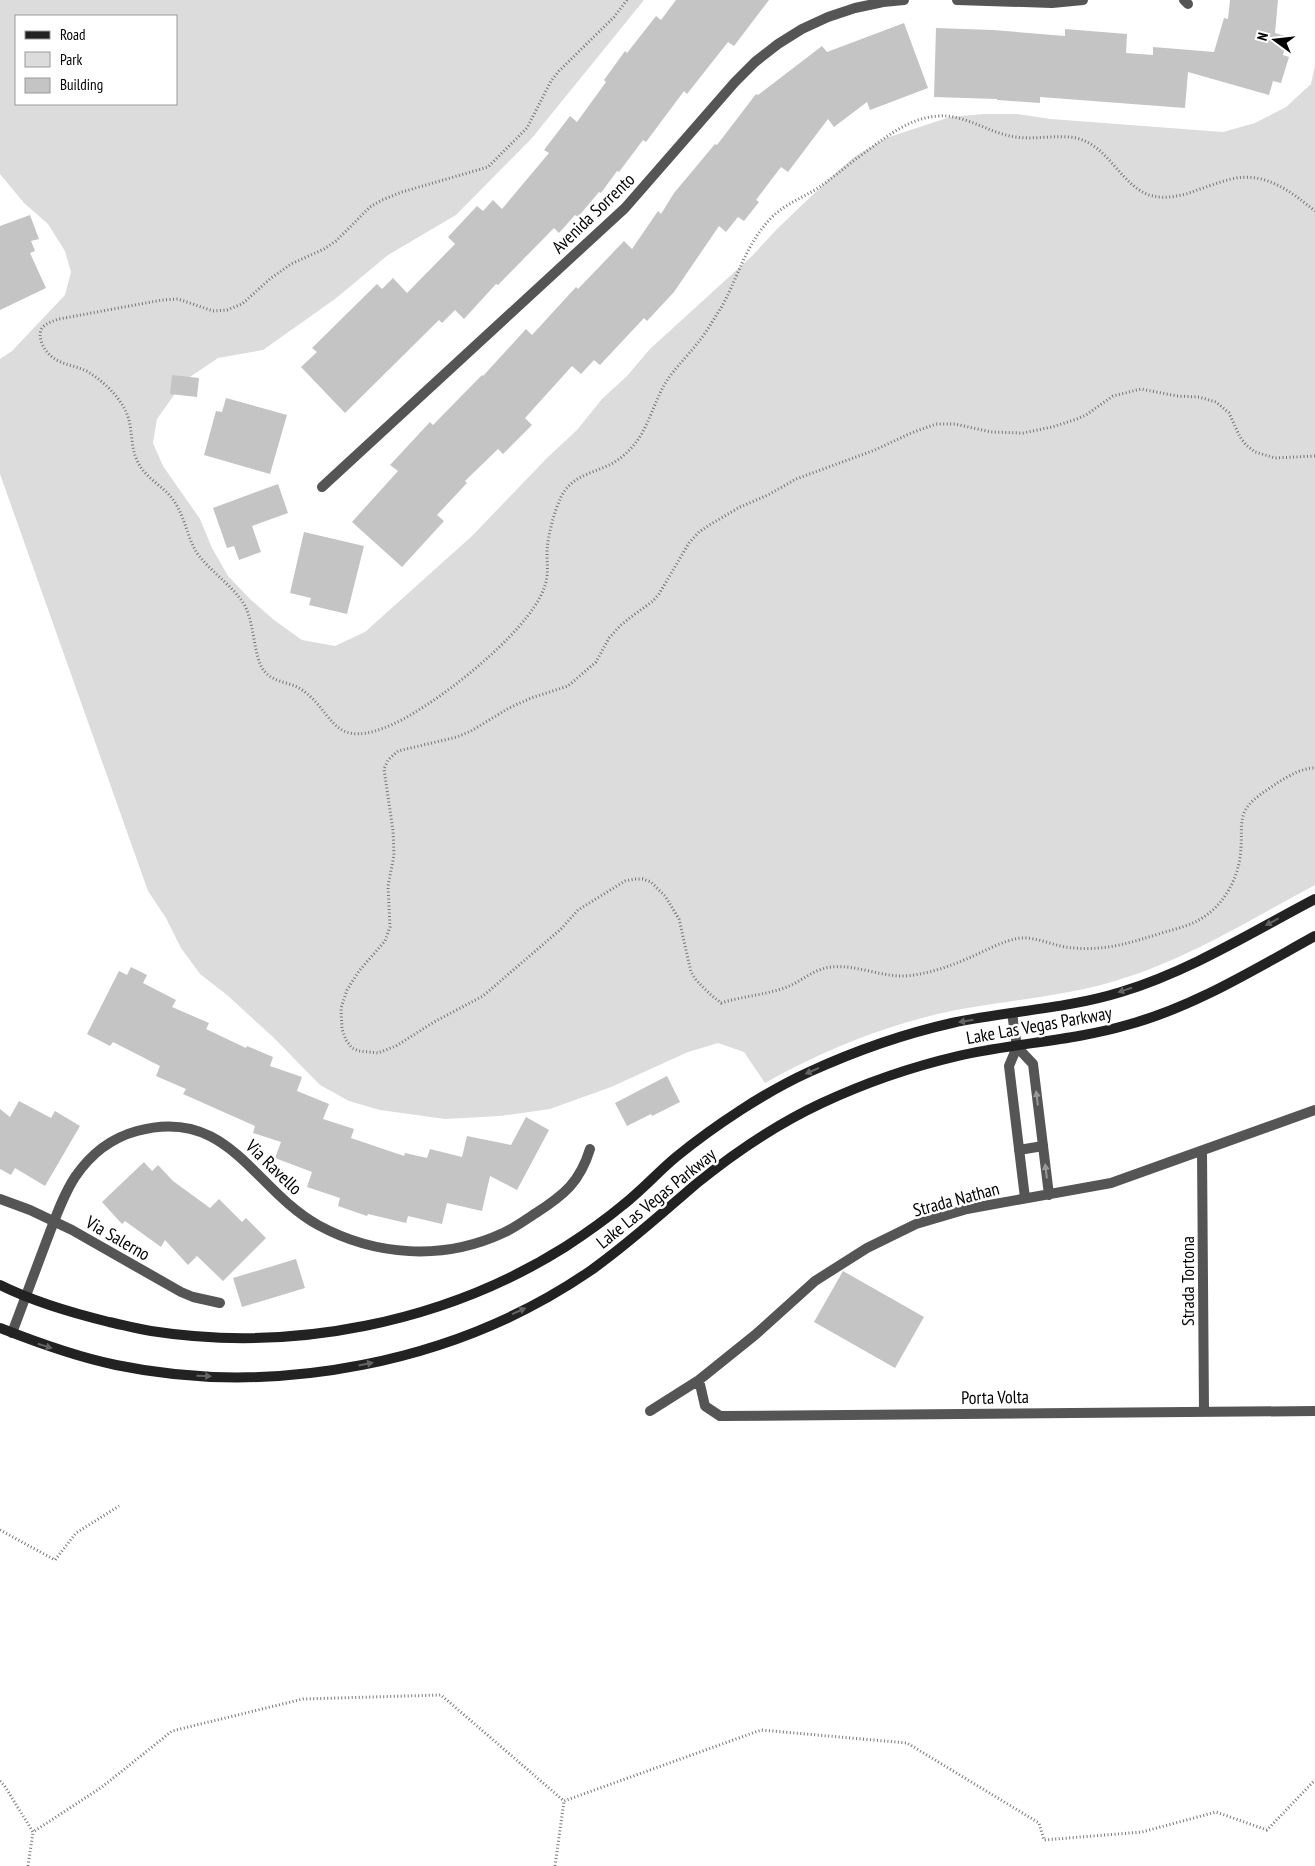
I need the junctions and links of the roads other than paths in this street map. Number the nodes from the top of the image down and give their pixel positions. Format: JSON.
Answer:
{"nodes":[{"id":1,"x":904,"y":0,"type":"edge"},
{"id":2,"x":957,"y":0,"type":"edge"},
{"id":3,"x":1082,"y":0,"type":"edge"},
{"id":4,"x":865,"y":3,"type":"edge"},
{"id":5,"x":322,"y":486,"type":"dead end"},
{"id":6,"x":1315,"y":899,"type":"edge"},
{"id":7,"x":1315,"y":936,"type":"edge"},
{"id":8,"x":1012,"y":1013,"type":"junction"},
{"id":9,"x":1017,"y":1047,"type":"junction"},
{"id":10,"x":1315,"y":1110,"type":"edge"},
{"id":11,"x":1043,"y":1146,"type":"junction"},
{"id":12,"x":590,"y":1149,"type":"dead end"},
{"id":13,"x":1020,"y":1150,"type":"junction"},
{"id":14,"x":1202,"y":1152,"type":"junction"},
{"id":15,"x":1049,"y":1195,"type":"junction"},
{"id":16,"x":1025,"y":1198,"type":"junction"},
{"id":17,"x":0,"y":1199,"type":"edge"},
{"id":18,"x":53,"y":1222,"type":"junction"},
{"id":19,"x":0,"y":1285,"type":"edge"},
{"id":20,"x":26,"y":1296,"type":"junction"},
{"id":21,"x":220,"y":1303,"type":"dead end"},
{"id":22,"x":0,"y":1328,"type":"edge"},
{"id":23,"x":12,"y":1333,"type":"junction"},
{"id":24,"x":699,"y":1380,"type":"junction"},
{"id":25,"x":650,"y":1411,"type":"dead end"},
{"id":26,"x":1204,"y":1411,"type":"junction"},
{"id":27,"x":1315,"y":1411,"type":"edge"}],
"edges":[{"from":1,"to":4,"type":"street","name":"Avenida Sorrento"},
{"from":2,"to":3,"type":"street"},
{"from":4,"to":5,"type":"street","name":"Avenida Sorrento"},
{"from":6,"to":8,"type":"street","name":"Lake Las Vegas Parkway","one_way":true},
{"from":7,"to":9,"type":"street","name":"Lake Las Vegas Parkway"},
{"from":8,"to":9,"type":"street"},
{"from":8,"to":20,"type":"street","name":"Lake Las Vegas Parkway","one_way":true},
{"from":11,"to":9,"type":"street","one_way":true},
{"from":9,"to":13,"type":"street"},
{"from":23,"to":9,"type":"street","name":"Lake Las Vegas Parkway","one_way":true},
{"from":10,"to":14,"type":"street","name":"Strada Nathan"},
{"from":11,"to":13,"type":"street"},
{"from":15,"to":11,"type":"street","one_way":true},
{"from":12,"to":18,"type":"street","name":"Via Ravello"},
{"from":13,"to":16,"type":"street"},
{"from":14,"to":15,"type":"street","name":"Strada Nathan"},
{"from":14,"to":26,"type":"street","name":"Strada Tortona"},
{"from":15,"to":16,"type":"street","name":"Strada Nathan"},
{"from":16,"to":24,"type":"street","name":"Strada Nathan"},
{"from":17,"to":18,"type":"street","name":"Via Salerno"},
{"from":18,"to":20,"type":"street","name":"Via Ravello"},
{"from":18,"to":21,"type":"street","name":"Via Salerno"},
{"from":19,"to":20,"type":"street","name":"Lake Las Vegas Parkway"},
{"from":20,"to":23,"type":"street","name":"Via Ravello"},
{"from":22,"to":23,"type":"street","name":"Lake Las Vegas Parkway"},
{"from":24,"to":25,"type":"street","name":"Strada Nathan"},
{"from":24,"to":26,"type":"street","name":"Porta Volta"},
{"from":26,"to":27,"type":"street","name":"Porta Volta"}]}
